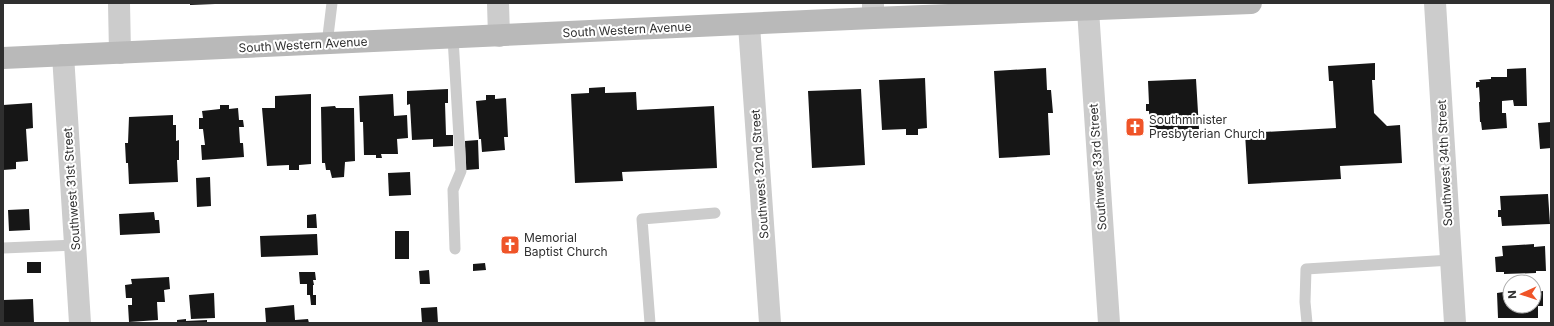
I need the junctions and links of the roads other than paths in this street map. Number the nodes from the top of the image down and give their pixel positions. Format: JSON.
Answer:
{"nodes":[{"id":1,"x":119,"y":3,"type":"edge"},
{"id":2,"x":332,"y":3,"type":"edge"},
{"id":3,"x":498,"y":3,"type":"edge"},
{"id":4,"x":1247,"y":3,"type":"edge"},
{"id":5,"x":1251,"y":3,"type":"edge"},
{"id":6,"x":1435,"y":3,"type":"edge"},
{"id":7,"x":1088,"y":10,"type":"junction"},
{"id":8,"x":873,"y":11,"type":"edge"},
{"id":9,"x":749,"y":25,"type":"junction"},
{"id":10,"x":499,"y":36,"type":"junction"},
{"id":11,"x":453,"y":38,"type":"junction"},
{"id":12,"x":327,"y":44,"type":"junction"},
{"id":13,"x":120,"y":53,"type":"junction"},
{"id":14,"x":63,"y":55,"type":"junction"},
{"id":15,"x":3,"y":58,"type":"edge"},
{"id":16,"x":715,"y":213,"type":"dead end"},
{"id":17,"x":76,"y":245,"type":"junction"},
{"id":18,"x":3,"y":248,"type":"edge"},
{"id":19,"x":455,"y":249,"type":"dead end"},
{"id":20,"x":1451,"y":260,"type":"junction"},
{"id":21,"x":80,"y":323,"type":"edge"},
{"id":22,"x":650,"y":323,"type":"edge"},
{"id":23,"x":770,"y":323,"type":"edge"},
{"id":24,"x":1109,"y":323,"type":"edge"},
{"id":25,"x":1306,"y":323,"type":"edge"},
{"id":26,"x":1455,"y":323,"type":"edge"}],
"edges":[{"from":1,"to":13,"type":"street"},
{"from":2,"to":12,"type":"lane"},
{"from":3,"to":10,"type":"street"},
{"from":4,"to":5,"type":"main road","name":"South Western Avenue"},
{"from":4,"to":7,"type":"main road","name":"South Western Avenue"},
{"from":6,"to":20,"type":"street","name":"Southwest 34th Street"},
{"from":7,"to":8,"type":"main road","name":"South Western Avenue"},
{"from":7,"to":24,"type":"street","name":"Southwest 33rd Street"},
{"from":8,"to":9,"type":"main road","name":"South Western Avenue"},
{"from":9,"to":10,"type":"main road","name":"South Western Avenue"},
{"from":9,"to":23,"type":"street","name":"Southwest 32nd Street"},
{"from":10,"to":11,"type":"main road","name":"South Western Avenue"},
{"from":11,"to":12,"type":"main road","name":"South Western Avenue"},
{"from":11,"to":19,"type":"lane"},
{"from":12,"to":13,"type":"main road","name":"South Western Avenue"},
{"from":13,"to":14,"type":"main road","name":"South Western Avenue"},
{"from":14,"to":15,"type":"main road","name":"South Western Avenue"},
{"from":14,"to":17,"type":"street","name":"Southwest 31st Street"},
{"from":16,"to":22,"type":"lane"},
{"from":17,"to":18,"type":"lane"},
{"from":17,"to":21,"type":"street","name":"Southwest 31st Street"},
{"from":20,"to":25,"type":"lane"},
{"from":20,"to":26,"type":"street","name":"Southwest 34th Street"}]}
